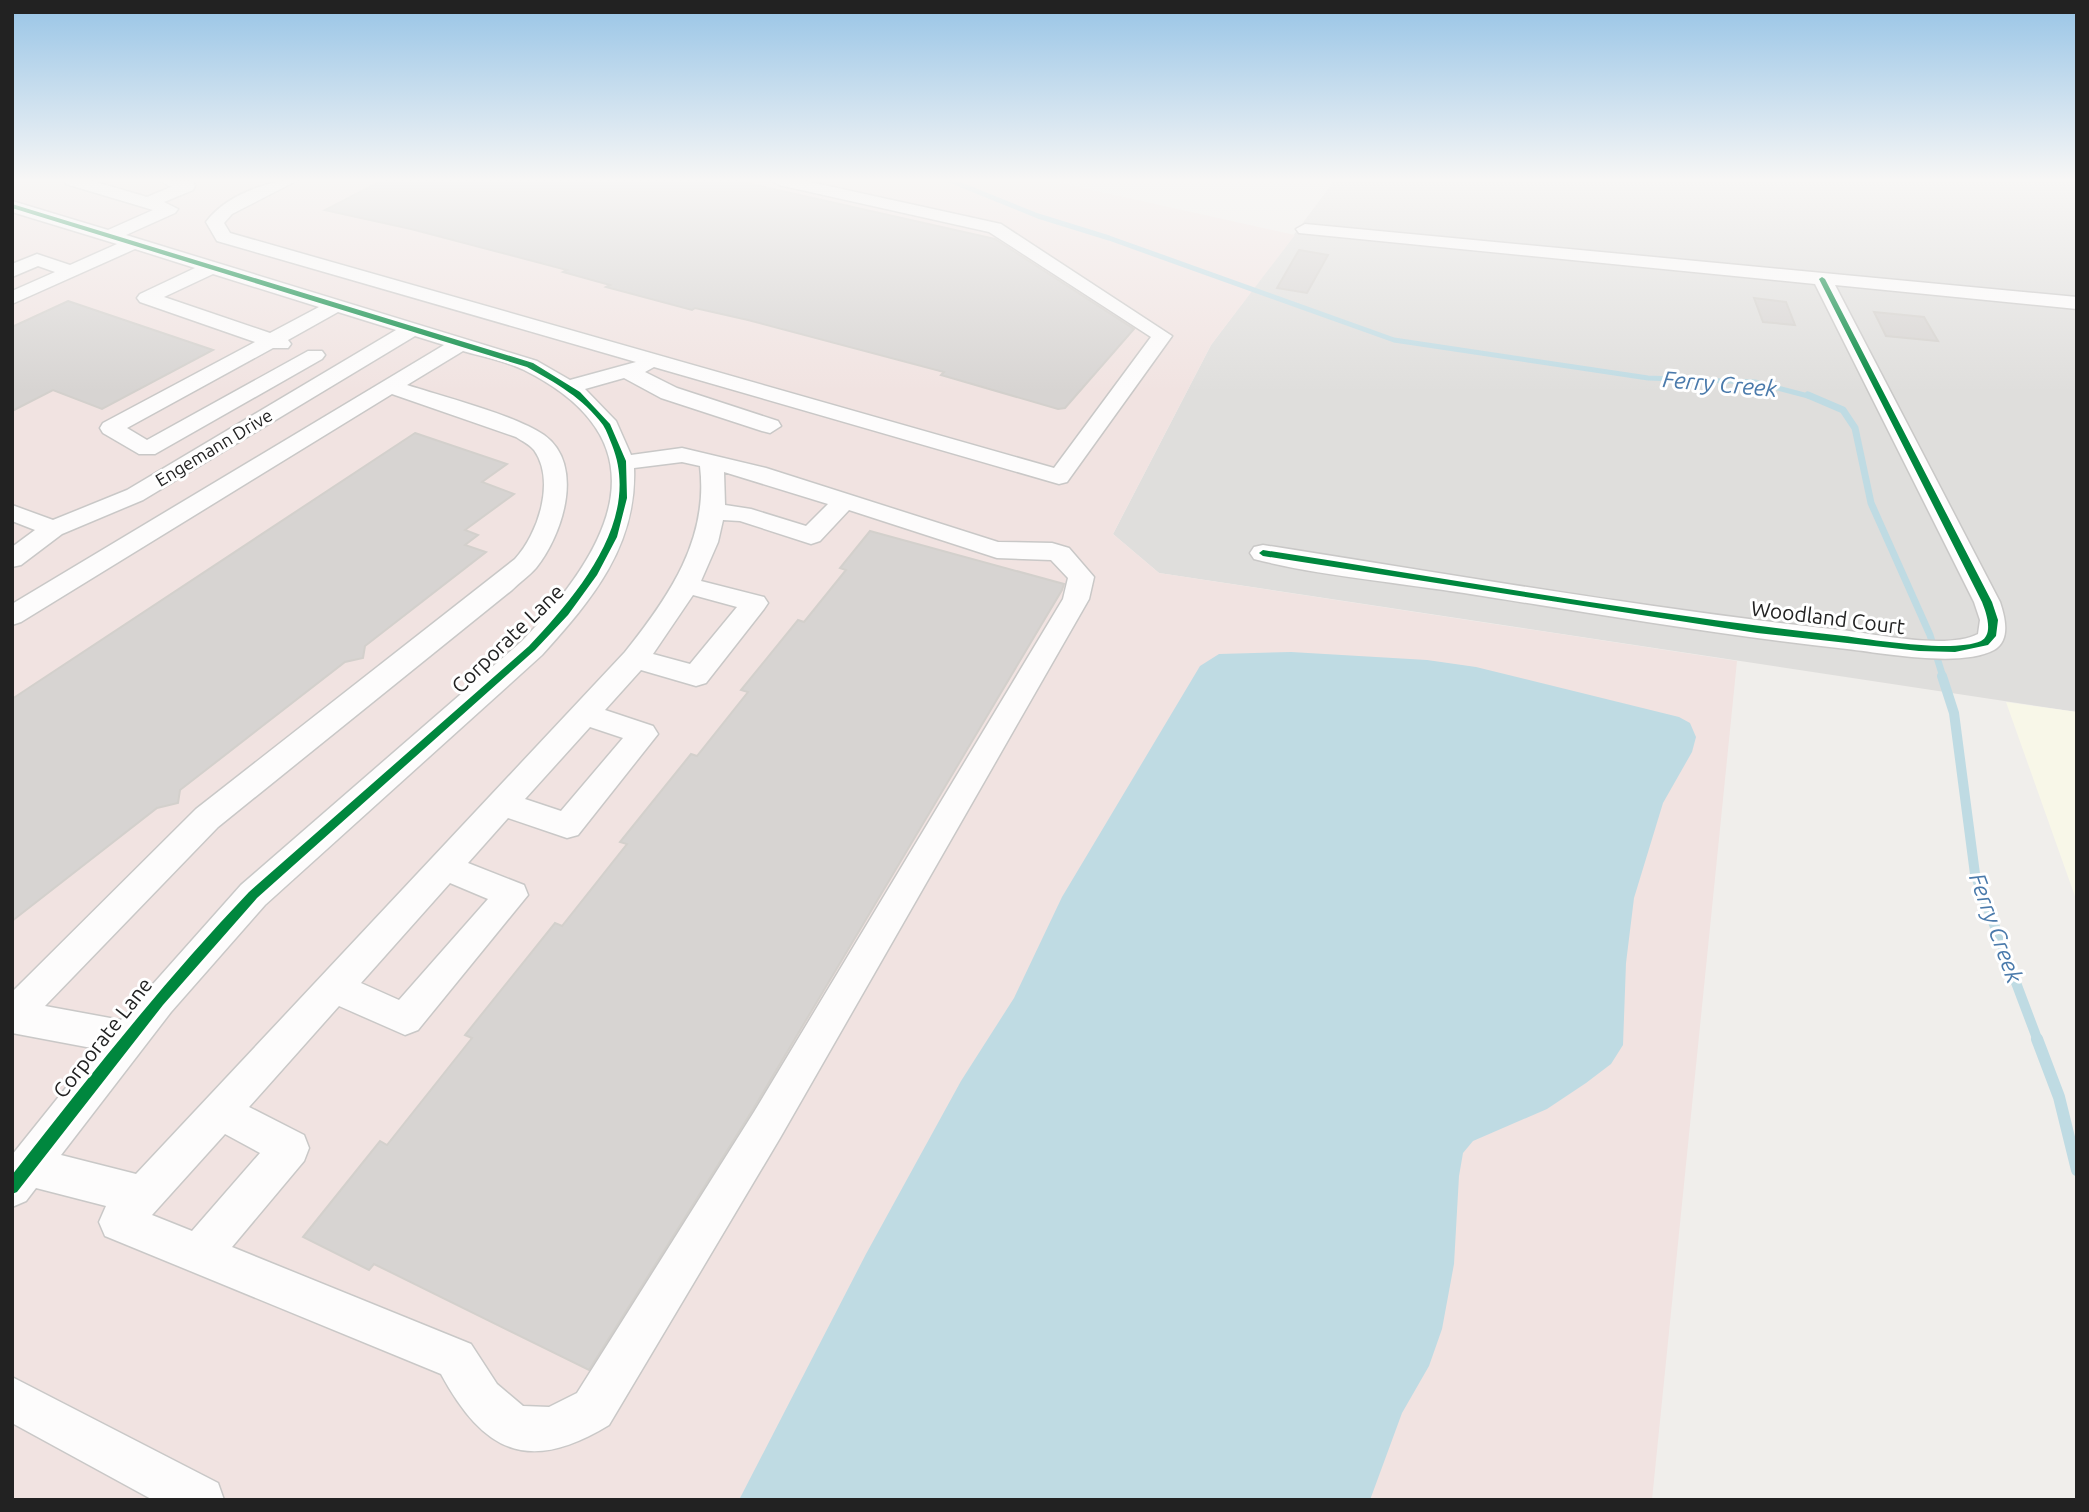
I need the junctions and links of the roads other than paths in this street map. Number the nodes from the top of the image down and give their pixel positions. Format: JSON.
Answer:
{"nodes":[{"id":1,"x":117,"y":251,"type":"edge"},
{"id":2,"x":159,"y":251,"type":"edge"},
{"id":3,"x":201,"y":251,"type":"edge"},
{"id":4,"x":269,"y":251,"type":"edge"},
{"id":5,"x":1030,"y":251,"type":"edge"},
{"id":6,"x":1528,"y":251,"type":"edge"},
{"id":7,"x":183,"y":258,"type":"junction"},
{"id":8,"x":213,"y":267,"type":"junction"},
{"id":9,"x":12,"y":271,"type":"edge"},
{"id":10,"x":71,"y":271,"type":"junction"},
{"id":11,"x":1822,"y":279,"type":"junction"},
{"id":12,"x":395,"y":286,"type":"junction"},
{"id":13,"x":12,"y":298,"type":"edge"},
{"id":14,"x":2077,"y":303,"type":"edge"},
{"id":15,"x":344,"y":308,"type":"junction"},
{"id":16,"x":412,"y":329,"type":"junction"},
{"id":17,"x":271,"y":341,"type":"junction"},
{"id":18,"x":460,"y":344,"type":"junction"},
{"id":19,"x":663,"y":362,"type":"junction"},
{"id":20,"x":627,"y":371,"type":"junction"},
{"id":21,"x":388,"y":386,"type":"junction"},
{"id":22,"x":570,"y":386,"type":"junction"},
{"id":23,"x":770,"y":426,"type":"dead end"},
{"id":24,"x":711,"y":462,"type":"junction"},
{"id":25,"x":623,"y":463,"type":"junction"},
{"id":26,"x":844,"y":501,"type":"junction"},
{"id":27,"x":12,"y":512,"type":"edge"},
{"id":28,"x":711,"y":512,"type":"junction"},
{"id":29,"x":52,"y":529,"type":"junction"},
{"id":30,"x":1263,"y":553,"type":"dead end"},
{"id":31,"x":12,"y":559,"type":"edge"},
{"id":32,"x":685,"y":586,"type":"junction"},
{"id":33,"x":12,"y":616,"type":"edge"},
{"id":34,"x":635,"y":659,"type":"junction"},
{"id":35,"x":584,"y":714,"type":"junction"},
{"id":36,"x":502,"y":803,"type":"junction"},
{"id":37,"x":443,"y":867,"type":"junction"},
{"id":38,"x":333,"y":987,"type":"junction"},
{"id":39,"x":13,"y":1017,"type":"edge"},
{"id":40,"x":127,"y":1038,"type":"junction"},
{"id":41,"x":218,"y":1111,"type":"junction"},
{"id":42,"x":20,"y":1177,"type":"edge"},
{"id":43,"x":143,"y":1196,"type":"junction"},
{"id":44,"x":198,"y":1255,"type":"junction"},
{"id":45,"x":12,"y":1399,"type":"edge"},
{"id":46,"x":201,"y":1500,"type":"edge"}],
"edges":[{"from":1,"to":10,"type":"street"},
{"from":2,"to":7,"type":"street","name":"Corporate Lane"},
{"from":3,"to":7,"type":"street"},
{"from":4,"to":12,"type":"street"},
{"from":5,"to":19,"type":"street"},
{"from":6,"to":11,"type":"street"},
{"from":7,"to":8,"type":"street","name":"Corporate Lane"},
{"from":8,"to":15,"type":"street","name":"Corporate Lane"},
{"from":8,"to":17,"type":"street"},
{"from":9,"to":10,"type":"street"},
{"from":10,"to":13,"type":"street"},
{"from":11,"to":14,"type":"street"},
{"from":11,"to":30,"type":"street","name":"Woodland Court"},
{"from":12,"to":15,"type":"street"},
{"from":12,"to":19,"type":"street"},
{"from":15,"to":16,"type":"street","name":"Corporate Lane"},
{"from":15,"to":17,"type":"street"},
{"from":16,"to":18,"type":"street","name":"Corporate Lane"},
{"from":16,"to":29,"type":"street","name":"Engemann Drive"},
{"from":17,"to":17,"type":"street"},
{"from":18,"to":21,"type":"street"},
{"from":18,"to":22,"type":"street","name":"Corporate Lane"},
{"from":19,"to":20,"type":"street"},
{"from":20,"to":22,"type":"street"},
{"from":20,"to":23,"type":"street"},
{"from":21,"to":33,"type":"street"},
{"from":21,"to":39,"type":"street"},
{"from":22,"to":25,"type":"street","name":"Corporate Lane"},
{"from":24,"to":25,"type":"street"},
{"from":24,"to":26,"type":"street"},
{"from":24,"to":28,"type":"street"},
{"from":25,"to":40,"type":"street","name":"Corporate Lane"},
{"from":26,"to":28,"type":"street"},
{"from":26,"to":44,"type":"street"},
{"from":27,"to":29,"type":"street"},
{"from":28,"to":32,"type":"street"},
{"from":29,"to":31,"type":"street","name":"Engemann Drive"},
{"from":32,"to":34,"type":"street"},
{"from":32,"to":34,"type":"street"},
{"from":34,"to":35,"type":"street"},
{"from":35,"to":36,"type":"street"},
{"from":35,"to":36,"type":"street"},
{"from":36,"to":37,"type":"street"},
{"from":37,"to":38,"type":"street"},
{"from":37,"to":38,"type":"street"},
{"from":38,"to":41,"type":"street"},
{"from":39,"to":40,"type":"street"},
{"from":40,"to":42,"type":"street","name":"Corporate Lane"},
{"from":41,"to":43,"type":"street"},
{"from":41,"to":44,"type":"street"},
{"from":42,"to":43,"type":"street"},
{"from":43,"to":44,"type":"street"},
{"from":45,"to":46,"type":"street"}]}
